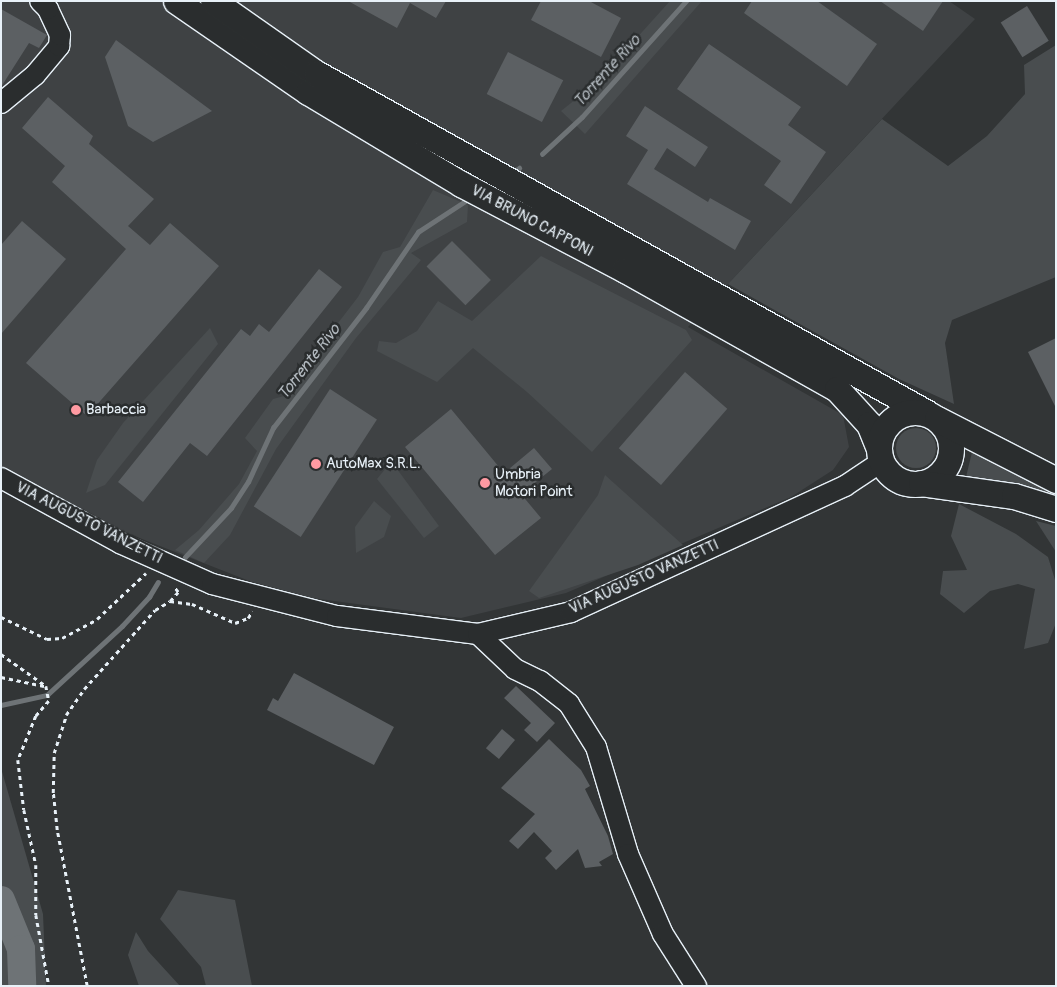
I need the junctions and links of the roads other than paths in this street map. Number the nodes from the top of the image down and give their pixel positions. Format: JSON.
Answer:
{"nodes":[{"id":1,"x":40,"y":1,"type":"edge"},
{"id":2,"x":176,"y":1,"type":"edge"},
{"id":3,"x":213,"y":1,"type":"edge"},
{"id":4,"x":1,"y":103,"type":"edge"},
{"id":5,"x":932,"y":416,"type":"junction"},
{"id":6,"x":879,"y":454,"type":"junction"},
{"id":7,"x":1,"y":478,"type":"edge"},
{"id":8,"x":1056,"y":480,"type":"edge"},
{"id":9,"x":921,"y":483,"type":"junction"},
{"id":10,"x":1056,"y":509,"type":"edge"},
{"id":11,"x":478,"y":634,"type":"junction"},
{"id":12,"x":696,"y":986,"type":"edge"}],
"edges":[{"from":1,"to":4,"type":"street"},
{"from":2,"to":6,"type":"main road","name":"VIA BRUNO CAPPONI"},
{"from":3,"to":5,"type":"main road","name":"VIA BRUNO CAPPONI"},
{"from":5,"to":6,"type":"main road"},
{"from":5,"to":8,"type":"main road","name":"VIA BRUNO CAPPONI"},
{"from":5,"to":9,"type":"main road"},
{"from":6,"to":9,"type":"main road"},
{"from":6,"to":11,"type":"street","name":"VIA AUGUSTO VANZETTI"},
{"from":7,"to":11,"type":"street","name":"VIA AUGUSTO VANZETTI"},
{"from":9,"to":10,"type":"main road"},
{"from":11,"to":12,"type":"street"}]}
